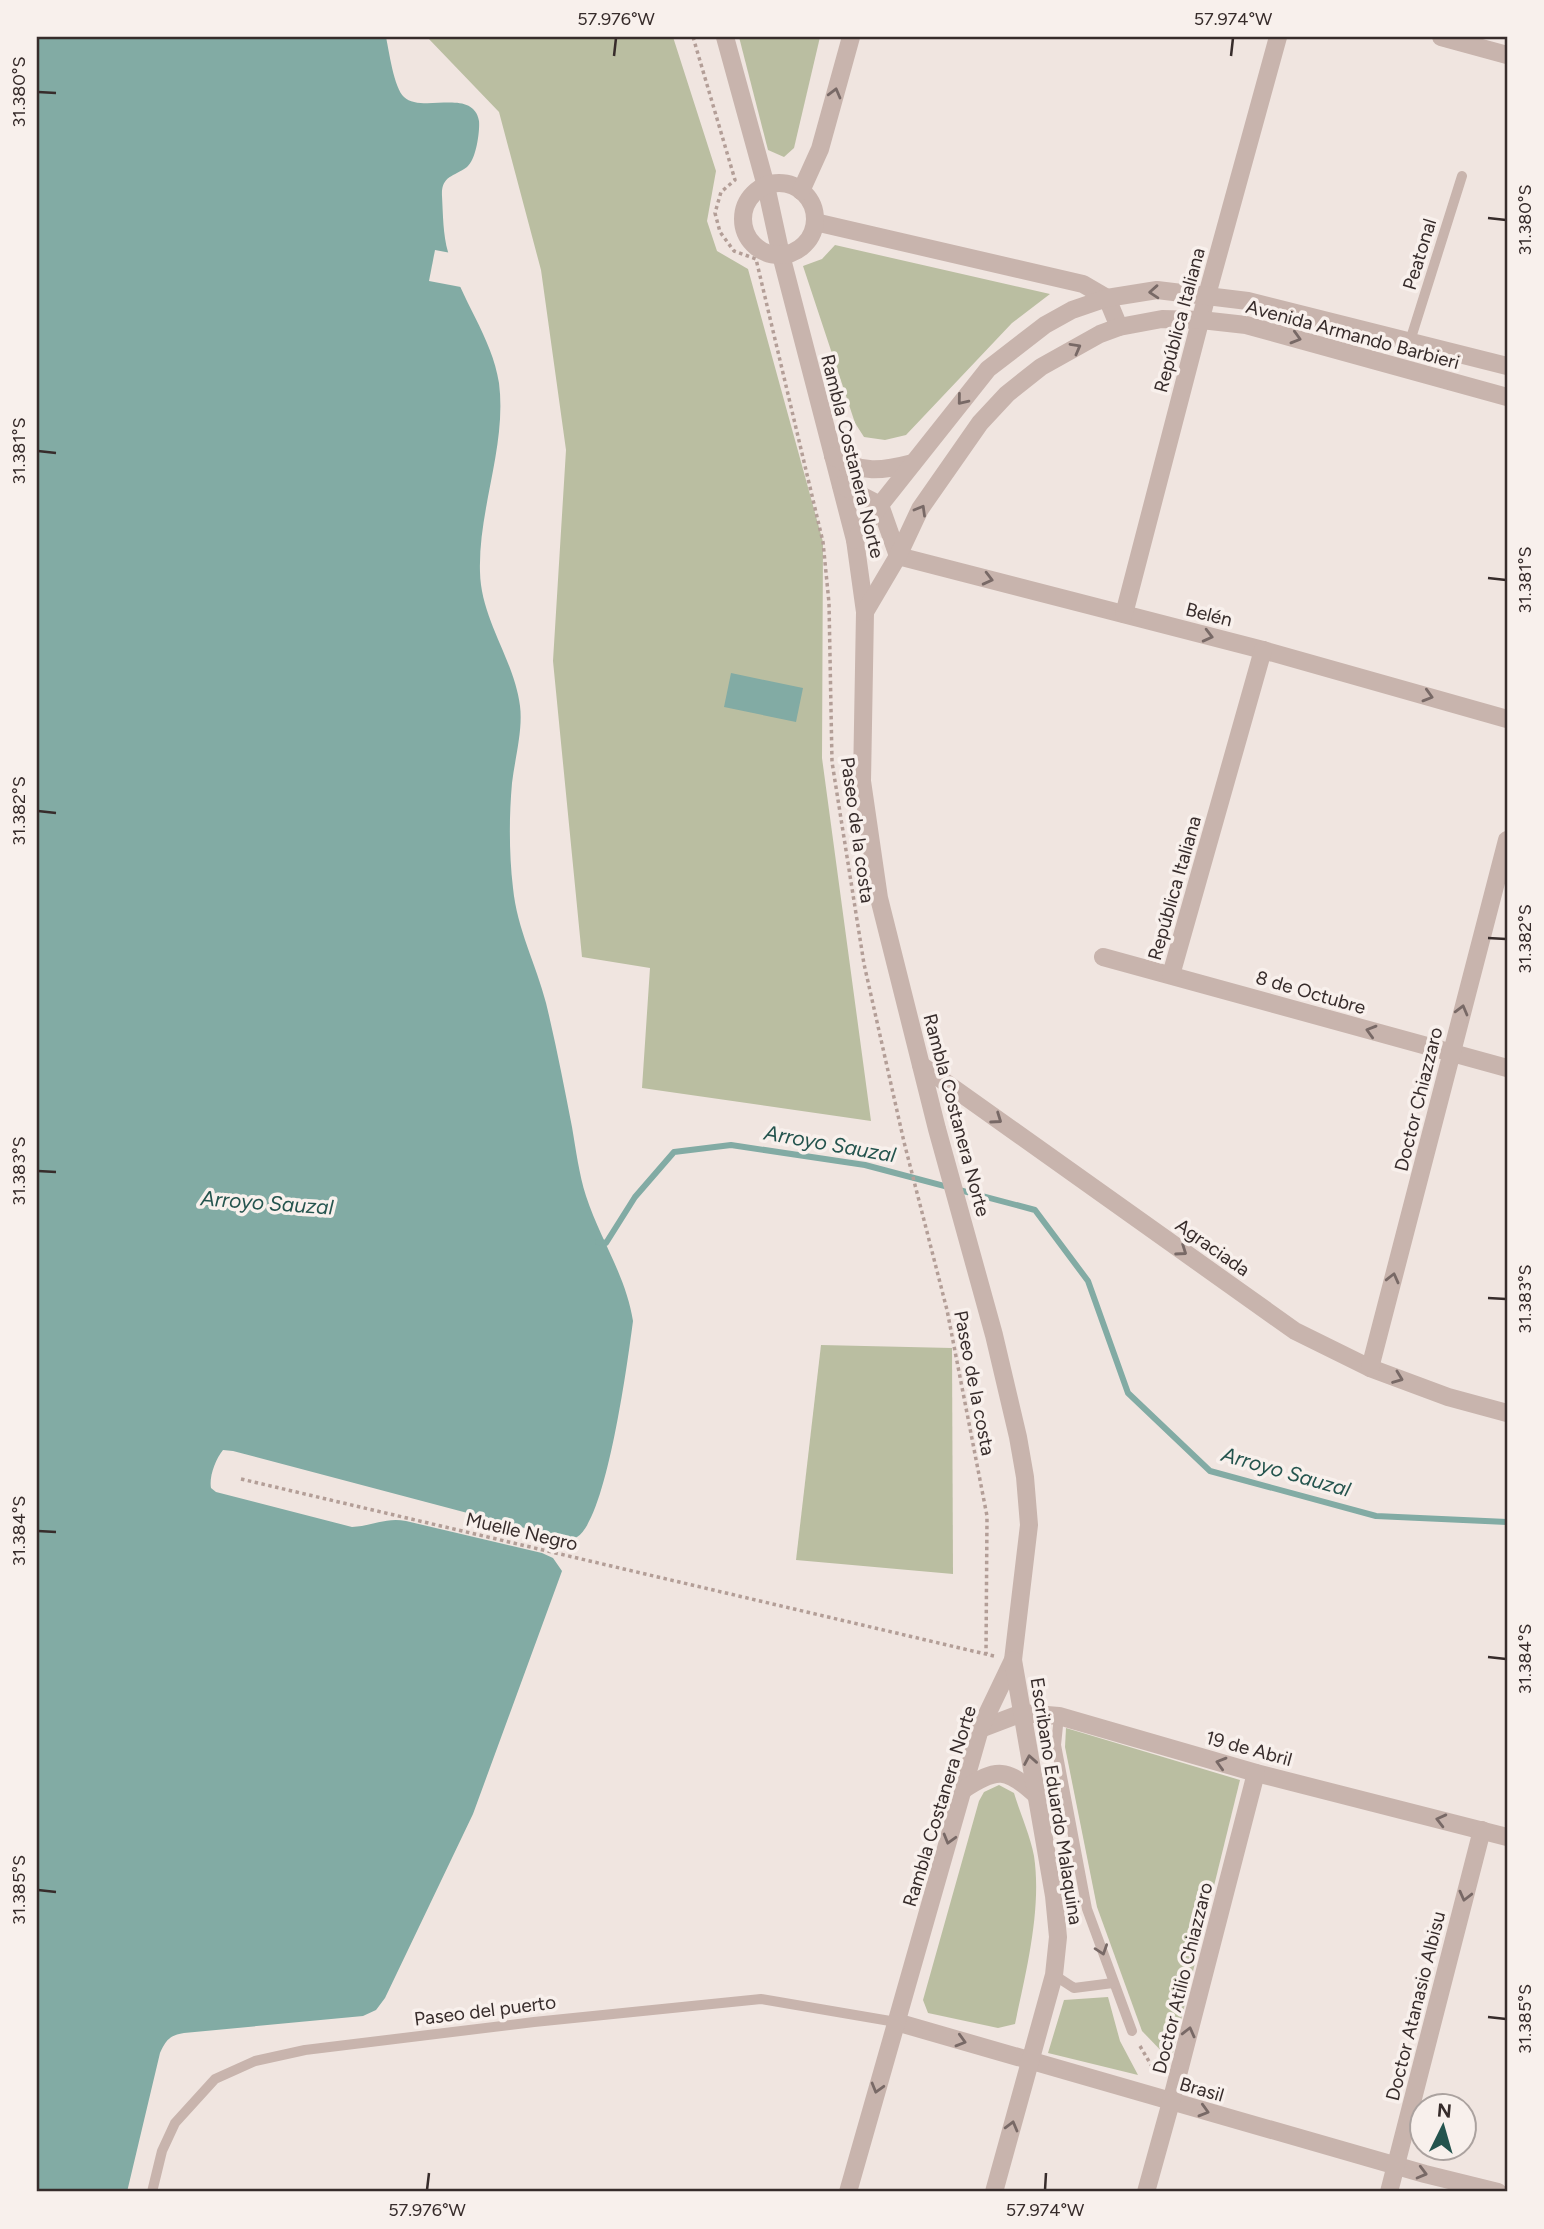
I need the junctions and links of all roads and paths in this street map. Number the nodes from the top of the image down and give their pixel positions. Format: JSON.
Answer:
{"nodes":[{"id":1,"x":693,"y":37,"type":"edge"},
{"id":2,"x":725,"y":37,"type":"edge"},
{"id":3,"x":851,"y":37,"type":"edge"},
{"id":4,"x":1278,"y":37,"type":"edge"},
{"id":5,"x":1441,"y":37,"type":"edge"},
{"id":6,"x":1507,"y":55,"type":"edge"},
{"id":7,"x":1462,"y":176,"type":"dead end"},
{"id":8,"x":766,"y":186,"type":"junction"},
{"id":9,"x":801,"y":191,"type":"junction"},
{"id":10,"x":815,"y":222,"type":"junction"},
{"id":11,"x":781,"y":255,"type":"junction"},
{"id":12,"x":1206,"y":295,"type":"junction"},
{"id":13,"x":1107,"y":298,"type":"junction"},
{"id":14,"x":1201,"y":320,"type":"junction"},
{"id":15,"x":1119,"y":327,"type":"junction"},
{"id":16,"x":1410,"y":341,"type":"junction"},
{"id":17,"x":1507,"y":366,"type":"edge"},
{"id":18,"x":1507,"y":397,"type":"edge"},
{"id":19,"x":833,"y":456,"type":"junction"},
{"id":20,"x":914,"y":463,"type":"junction"},
{"id":21,"x":841,"y":485,"type":"junction"},
{"id":22,"x":880,"y":505,"type":"junction"},
{"id":23,"x":855,"y":540,"type":"junction"},
{"id":24,"x":898,"y":556,"type":"junction"},
{"id":25,"x":865,"y":612,"type":"junction"},
{"id":26,"x":1124,"y":614,"type":"junction"},
{"id":27,"x":1263,"y":650,"type":"junction"},
{"id":28,"x":1507,"y":719,"type":"edge"},
{"id":29,"x":1507,"y":840,"type":"edge"},
{"id":30,"x":1103,"y":957,"type":"dead end"},
{"id":31,"x":1171,"y":975,"type":"junction"},
{"id":32,"x":1451,"y":1053,"type":"junction"},
{"id":33,"x":921,"y":1065,"type":"junction"},
{"id":34,"x":1507,"y":1068,"type":"edge"},
{"id":35,"x":1370,"y":1367,"type":"junction"},
{"id":36,"x":1507,"y":1413,"type":"edge"},
{"id":37,"x":241,"y":1479,"type":"dead end"},
{"id":38,"x":986,"y":1654,"type":"junction"},
{"id":39,"x":1013,"y":1660,"type":"junction"},
{"id":40,"x":1022,"y":1713,"type":"junction"},
{"id":41,"x":1059,"y":1716,"type":"junction"},
{"id":42,"x":981,"y":1729,"type":"junction"},
{"id":43,"x":1256,"y":1773,"type":"junction"},
{"id":44,"x":963,"y":1790,"type":"junction"},
{"id":45,"x":1037,"y":1796,"type":"junction"},
{"id":46,"x":1482,"y":1830,"type":"junction"},
{"id":47,"x":1507,"y":1837,"type":"edge"},
{"id":48,"x":1054,"y":1975,"type":"junction"},
{"id":49,"x":1113,"y":1983,"type":"junction"},
{"id":50,"x":896,"y":2022,"type":"junction"},
{"id":51,"x":1132,"y":2031,"type":"joint"},
{"id":52,"x":1030,"y":2061,"type":"junction"},
{"id":53,"x":1171,"y":2102,"type":"junction"},
{"id":54,"x":1396,"y":2166,"type":"junction"},
{"id":55,"x":152,"y":2192,"type":"edge"},
{"id":56,"x":848,"y":2192,"type":"edge"},
{"id":57,"x":994,"y":2192,"type":"edge"},
{"id":58,"x":1146,"y":2192,"type":"edge"},
{"id":59,"x":1389,"y":2192,"type":"edge"},
{"id":60,"x":1499,"y":2192,"type":"edge"}],
"edges":[{"from":1,"to":38,"type":"path","name":"Paseo de la costa"},
{"from":2,"to":8,"type":"street","name":"Rambla Costanera Norte"},
{"from":9,"to":3,"type":"street","one_way":true},
{"from":4,"to":12,"type":"street","name":"República Italiana"},
{"from":5,"to":6,"type":"street"},
{"from":7,"to":16,"type":"lane","name":"Peatonal"},
{"from":8,"to":9,"type":"street"},
{"from":8,"to":11,"type":"street","name":"Rambla Costanera Norte"},
{"from":8,"to":11,"type":"street"},
{"from":9,"to":10,"type":"street"},
{"from":10,"to":11,"type":"street"},
{"from":10,"to":13,"type":"street"},
{"from":11,"to":19,"type":"street","name":"Rambla Costanera Norte"},
{"from":12,"to":13,"type":"street","name":"Avenida Armando Barbieri","one_way":true},
{"from":12,"to":14,"type":"street","name":"República Italiana"},
{"from":12,"to":16,"type":"street","name":"Avenida Armando Barbieri"},
{"from":13,"to":15,"type":"street"},
{"from":13,"to":20,"type":"street","name":"Avenida Armando Barbieri","one_way":true},
{"from":14,"to":15,"type":"street","name":"Avenida Armando Barbieri"},
{"from":14,"to":18,"type":"street","name":"Avenida Armando Barbieri","one_way":true},
{"from":14,"to":26,"type":"street","name":"República Italiana"},
{"from":24,"to":15,"type":"street","name":"Avenida Armando Barbieri","one_way":true},
{"from":16,"to":17,"type":"street","name":"Avenida Armando Barbieri"},
{"from":19,"to":20,"type":"street"},
{"from":19,"to":21,"type":"street","name":"Rambla Costanera Norte"},
{"from":20,"to":22,"type":"street","name":"Avenida Armando Barbieri"},
{"from":21,"to":22,"type":"street"},
{"from":21,"to":23,"type":"street","name":"Rambla Costanera Norte"},
{"from":22,"to":23,"type":"street","name":"Avenida Armando Barbieri"},
{"from":22,"to":24,"type":"street"},
{"from":23,"to":25,"type":"street","name":"Rambla Costanera Norte"},
{"from":24,"to":25,"type":"street","name":"Avenida Armando Barbieri"},
{"from":24,"to":26,"type":"street","name":"Belén","one_way":true},
{"from":25,"to":33,"type":"street","name":"Rambla Costanera Norte"},
{"from":26,"to":27,"type":"street","name":"Belén","one_way":true},
{"from":27,"to":28,"type":"street","name":"Belén","one_way":true},
{"from":27,"to":31,"type":"street","name":"República Italiana"},
{"from":32,"to":29,"type":"street","name":"Doctor Chiazzaro","one_way":true},
{"from":30,"to":31,"type":"street","name":"8 de Octubre"},
{"from":32,"to":31,"type":"street","name":"8 de Octubre","one_way":true},
{"from":32,"to":34,"type":"street","name":"8 de Octubre"},
{"from":35,"to":32,"type":"street","name":"Doctor Chiazzaro","one_way":true},
{"from":33,"to":35,"type":"street","name":"Agraciada","one_way":true},
{"from":33,"to":39,"type":"street","name":"Rambla Costanera Norte"},
{"from":35,"to":36,"type":"street","name":"Agraciada","one_way":true},
{"from":37,"to":38,"type":"path","name":"Muelle Negro"},
{"from":38,"to":39,"type":"path","name":"Muelle Negro"},
{"from":39,"to":40,"type":"street","name":"Escribano Eduardo Malaquina"},
{"from":39,"to":42,"type":"street","name":"Rambla Costanera Norte"},
{"from":40,"to":41,"type":"street","name":"19 de Abril"},
{"from":40,"to":42,"type":"street","name":"19 de Abril"},
{"from":45,"to":40,"type":"street","name":"Escribano Eduardo Malaquina","one_way":true},
{"from":43,"to":41,"type":"street","name":"19 de Abril","one_way":true},
{"from":41,"to":49,"type":"lane","one_way":true},
{"from":42,"to":44,"type":"street","name":"Rambla Costanera Norte"},
{"from":46,"to":43,"type":"street","name":"19 de Abril","one_way":true},
{"from":53,"to":43,"type":"street","name":"Doctor Atilio Chiazzaro","one_way":true},
{"from":44,"to":45,"type":"street"},
{"from":44,"to":50,"type":"street","name":"Rambla Costanera Norte","one_way":true},
{"from":45,"to":48,"type":"street","name":"Escribano Eduardo Malaquina"},
{"from":46,"to":47,"type":"street","name":"19 de Abril"},
{"from":46,"to":54,"type":"street","name":"Doctor Atanasio Albisu","one_way":true},
{"from":48,"to":49,"type":"lane"},
{"from":48,"to":52,"type":"street","name":"Escribano Eduardo Malaquina"},
{"from":49,"to":51,"type":"lane"},
{"from":50,"to":52,"type":"street","name":"Brasil","one_way":true},
{"from":50,"to":55,"type":"lane","name":"Paseo del puerto"},
{"from":50,"to":56,"type":"street","name":"Rambla Costanera Norte","one_way":true},
{"from":51,"to":53,"type":"path"},
{"from":52,"to":53,"type":"street","name":"Brasil"},
{"from":57,"to":52,"type":"street","name":"Escribano Eduardo Malaquina","one_way":true},
{"from":53,"to":54,"type":"street","name":"Brasil","one_way":true},
{"from":53,"to":58,"type":"street","name":"Doctor Atilio Chiazzaro"},
{"from":54,"to":59,"type":"street","name":"Doctor Atanasio Albisu"},
{"from":54,"to":60,"type":"street","name":"Brasil","one_way":true}]}
